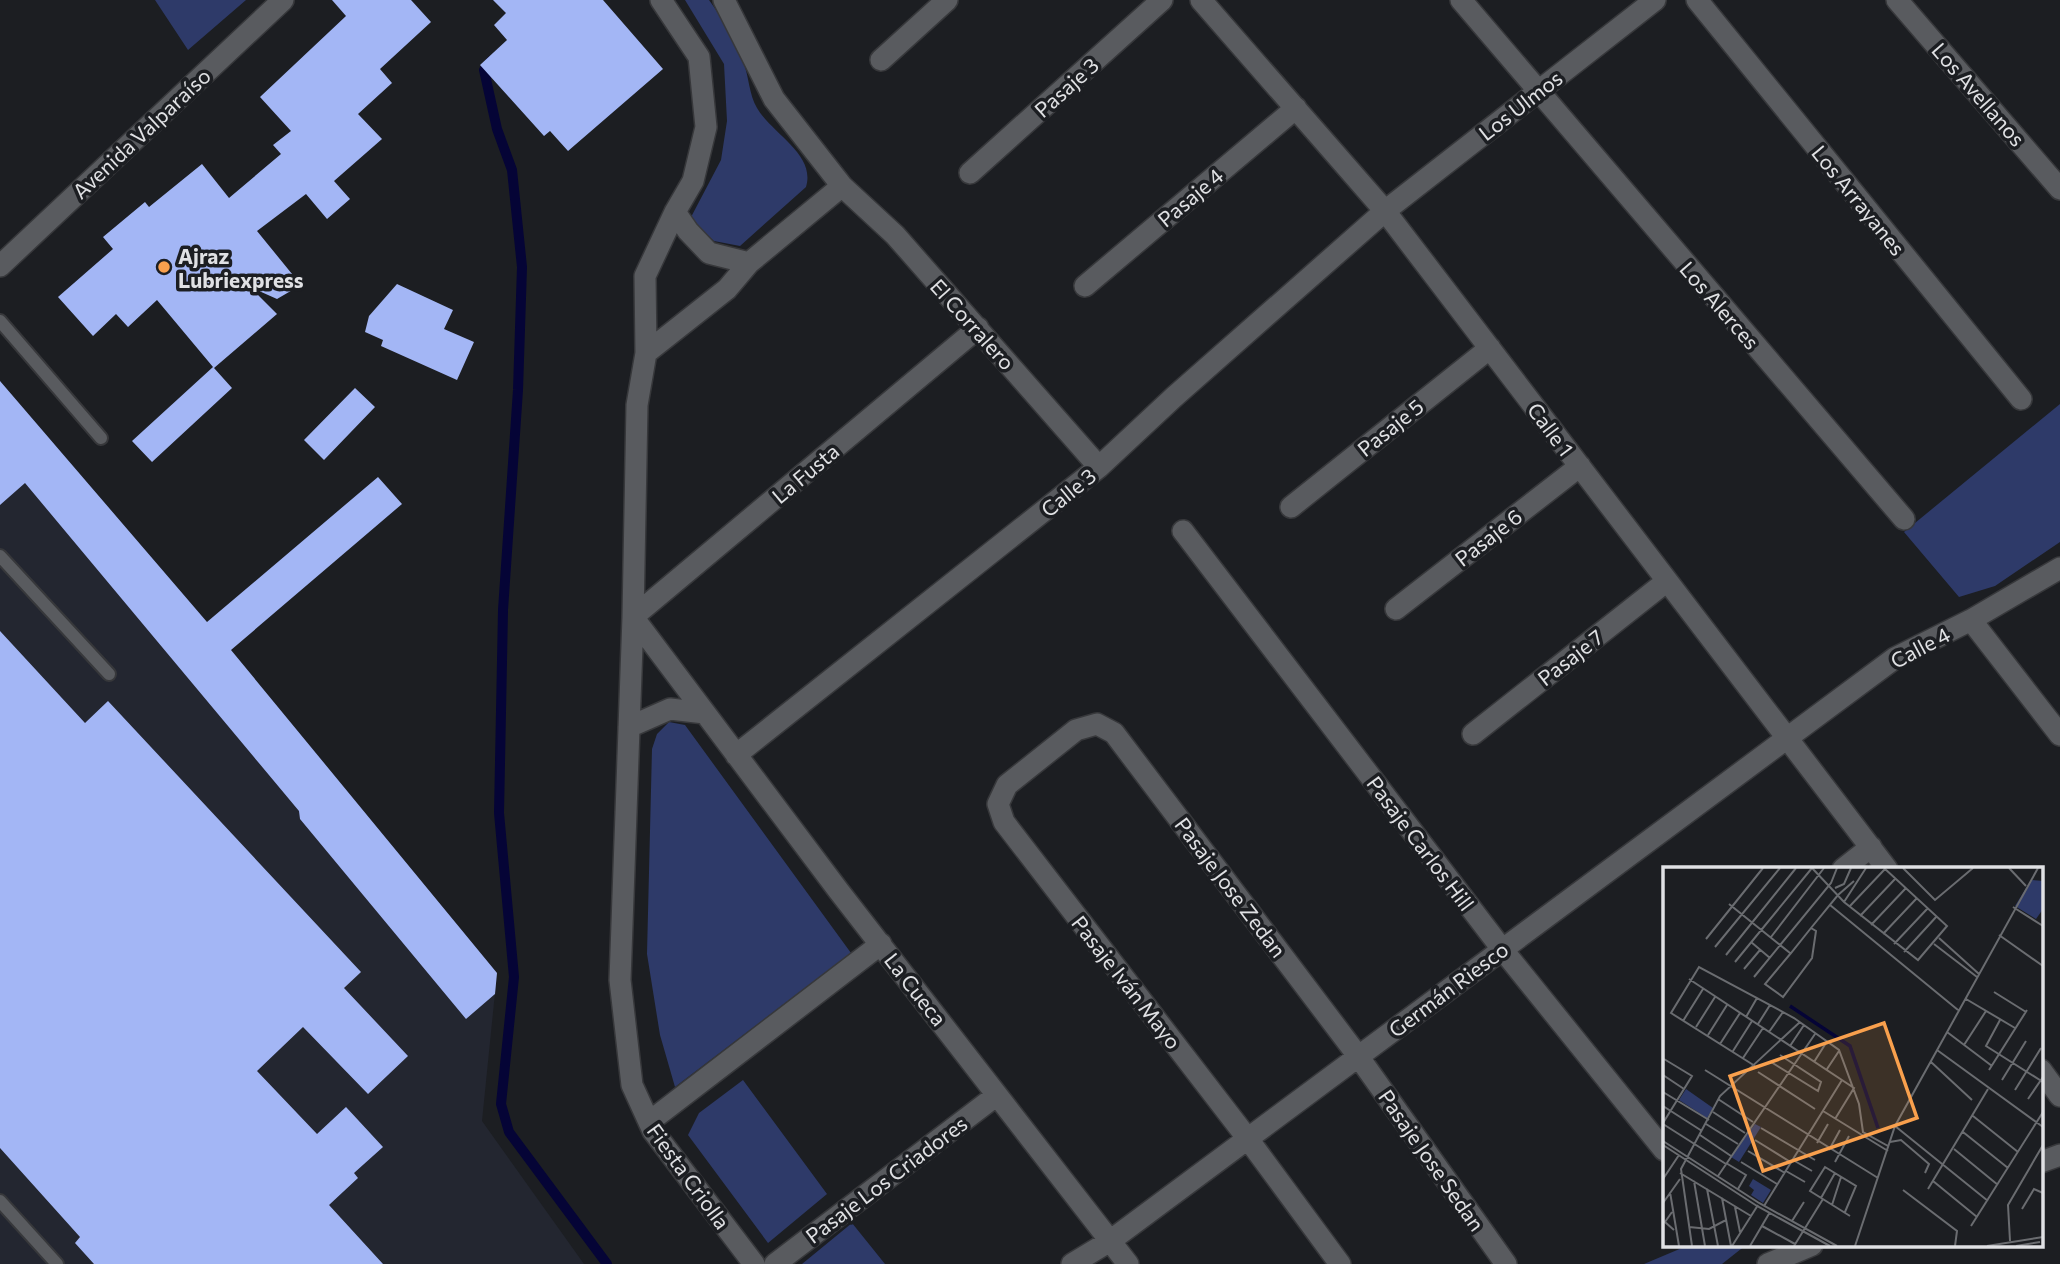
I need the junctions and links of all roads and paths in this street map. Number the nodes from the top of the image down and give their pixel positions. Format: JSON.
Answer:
{"nodes":[{"id":1,"x":283,"y":0,"type":"edge"},
{"id":2,"x":661,"y":0,"type":"edge"},
{"id":3,"x":723,"y":0,"type":"edge"},
{"id":4,"x":947,"y":0,"type":"edge"},
{"id":5,"x":1162,"y":0,"type":"edge"},
{"id":6,"x":1201,"y":0,"type":"edge"},
{"id":7,"x":1461,"y":0,"type":"edge"},
{"id":8,"x":1653,"y":0,"type":"edge"},
{"id":9,"x":1697,"y":0,"type":"edge"},
{"id":10,"x":1897,"y":0,"type":"edge"},
{"id":11,"x":881,"y":60,"type":"dead end"},
{"id":12,"x":1537,"y":91,"type":"junction"},
{"id":13,"x":1296,"y":108,"type":"junction"},
{"id":14,"x":970,"y":173,"type":"dead end"},
{"id":15,"x":842,"y":186,"type":"junction"},
{"id":16,"x":2060,"y":189,"type":"edge"},
{"id":17,"x":1385,"y":211,"type":"junction"},
{"id":18,"x":675,"y":212,"type":"junction"},
{"id":19,"x":749,"y":263,"type":"junction"},
{"id":20,"x":0,"y":266,"type":"edge"},
{"id":21,"x":1085,"y":286,"type":"dead end"},
{"id":22,"x":0,"y":321,"type":"edge"},
{"id":23,"x":978,"y":328,"type":"junction"},
{"id":24,"x":1490,"y":348,"type":"junction"},
{"id":25,"x":646,"y":353,"type":"junction"},
{"id":26,"x":2021,"y":399,"type":"dead end"},
{"id":27,"x":101,"y":438,"type":"dead end"},
{"id":28,"x":1580,"y":466,"type":"junction"},
{"id":29,"x":1100,"y":467,"type":"junction"},
{"id":30,"x":1291,"y":507,"type":"dead end"},
{"id":31,"x":1904,"y":519,"type":"dead end"},
{"id":32,"x":1183,"y":531,"type":"dead end"},
{"id":33,"x":0,"y":556,"type":"edge"},
{"id":34,"x":2060,"y":568,"type":"edge"},
{"id":35,"x":1667,"y":581,"type":"junction"},
{"id":36,"x":1396,"y":609,"type":"dead end"},
{"id":37,"x":632,"y":617,"type":"junction"},
{"id":38,"x":1972,"y":620,"type":"junction"},
{"id":39,"x":109,"y":674,"type":"dead end"},
{"id":40,"x":705,"y":713,"type":"junction"},
{"id":41,"x":1097,"y":724,"type":"joint"},
{"id":42,"x":629,"y":727,"type":"junction"},
{"id":43,"x":1473,"y":734,"type":"dead end"},
{"id":44,"x":2060,"y":735,"type":"edge"},
{"id":45,"x":1787,"y":737,"type":"junction"},
{"id":46,"x":736,"y":755,"type":"junction"},
{"id":47,"x":1871,"y":848,"type":"junction"},
{"id":48,"x":1846,"y":867,"type":"edge"},
{"id":49,"x":1885,"y":867,"type":"edge"},
{"id":50,"x":881,"y":944,"type":"junction"},
{"id":51,"x":1502,"y":949,"type":"junction"},
{"id":52,"x":1358,"y":1056,"type":"junction"},
{"id":53,"x":2042,"y":1071,"type":"edge"},
{"id":54,"x":997,"y":1095,"type":"junction"},
{"id":55,"x":2060,"y":1096,"type":"edge"},
{"id":56,"x":649,"y":1122,"type":"junction"},
{"id":57,"x":1248,"y":1139,"type":"junction"},
{"id":58,"x":1663,"y":1149,"type":"edge"},
{"id":59,"x":2060,"y":1155,"type":"edge"},
{"id":60,"x":2042,"y":1162,"type":"edge"},
{"id":61,"x":0,"y":1201,"type":"edge"},
{"id":62,"x":1110,"y":1241,"type":"junction"},
{"id":63,"x":1810,"y":1246,"type":"edge"},
{"id":64,"x":57,"y":1264,"type":"edge"},
{"id":65,"x":754,"y":1264,"type":"edge"},
{"id":66,"x":775,"y":1264,"type":"edge"},
{"id":67,"x":1072,"y":1264,"type":"edge"},
{"id":68,"x":1128,"y":1264,"type":"edge"},
{"id":69,"x":1340,"y":1264,"type":"edge"},
{"id":70,"x":1506,"y":1264,"type":"edge"},
{"id":71,"x":1768,"y":1264,"type":"edge"}],
"edges":[{"from":1,"to":20,"type":"street","name":"Avenida Valparaíso"},
{"from":2,"to":18,"type":"street","name":"Fiesta Criolla"},
{"from":3,"to":15,"type":"street","name":"El Corralero"},
{"from":4,"to":11,"type":"street"},
{"from":5,"to":14,"type":"street","name":"Pasaje 3"},
{"from":6,"to":13,"type":"street","name":"Calle 1"},
{"from":7,"to":12,"type":"street","name":"Los Alerces"},
{"from":8,"to":12,"type":"street","name":"Los Ulmos"},
{"from":9,"to":26,"type":"street","name":"Los Arrayanes"},
{"from":10,"to":16,"type":"street","name":"Los Avellanos"},
{"from":12,"to":17,"type":"street","name":"Los Ulmos"},
{"from":12,"to":31,"type":"street","name":"Los Alerces"},
{"from":13,"to":17,"type":"street","name":"Calle 1"},
{"from":13,"to":21,"type":"street","name":"Pasaje 4"},
{"from":15,"to":19,"type":"street"},
{"from":15,"to":23,"type":"street","name":"El Corralero"},
{"from":17,"to":24,"type":"street","name":"Calle 1"},
{"from":17,"to":29,"type":"street","name":"Calle 3"},
{"from":18,"to":19,"type":"street"},
{"from":18,"to":25,"type":"street","name":"Fiesta Criolla"},
{"from":19,"to":25,"type":"street"},
{"from":22,"to":27,"type":"lane"},
{"from":23,"to":29,"type":"street","name":"El Corralero"},
{"from":23,"to":37,"type":"street","name":"La Fusta"},
{"from":24,"to":28,"type":"street","name":"Calle 1"},
{"from":24,"to":30,"type":"street","name":"Pasaje 5"},
{"from":25,"to":37,"type":"street","name":"Fiesta Criolla"},
{"from":28,"to":35,"type":"street","name":"Calle 1"},
{"from":28,"to":36,"type":"street","name":"Pasaje 6"},
{"from":29,"to":46,"type":"street","name":"Calle 3"},
{"from":32,"to":51,"type":"street","name":"Pasaje Carlos Hill"},
{"from":33,"to":39,"type":"lane"},
{"from":34,"to":38,"type":"street","name":"Calle 4"},
{"from":35,"to":43,"type":"street","name":"Pasaje 7"},
{"from":35,"to":45,"type":"street","name":"Calle 1"},
{"from":37,"to":40,"type":"street","name":"La Cueca"},
{"from":37,"to":42,"type":"street","name":"Fiesta Criolla"},
{"from":38,"to":44,"type":"street"},
{"from":38,"to":45,"type":"street","name":"Calle 4"},
{"from":40,"to":42,"type":"street"},
{"from":40,"to":46,"type":"street","name":"La Cueca"},
{"from":41,"to":52,"type":"street","name":"Pasaje Jose Zedan"},
{"from":41,"to":57,"type":"street","name":"Pasaje Iván Mayo"},
{"from":42,"to":56,"type":"street","name":"Fiesta Criolla"},
{"from":45,"to":47,"type":"street","name":"Calle 1"},
{"from":45,"to":51,"type":"street","name":"Germán Riesco"},
{"from":46,"to":50,"type":"street","name":"La Cueca"},
{"from":47,"to":48,"type":"street"},
{"from":47,"to":49,"type":"street","name":"Calle 1"},
{"from":50,"to":54,"type":"street","name":"La Cueca"},
{"from":50,"to":56,"type":"street"},
{"from":51,"to":52,"type":"street","name":"Germán Riesco"},
{"from":51,"to":58,"type":"street","name":"Pasaje Carlos Hill"},
{"from":52,"to":57,"type":"street","name":"Germán Riesco"},
{"from":52,"to":70,"type":"street","name":"Pasaje Jose Sedan"},
{"from":53,"to":55,"type":"street"},
{"from":54,"to":62,"type":"street","name":"La Cueca"},
{"from":54,"to":66,"type":"street","name":"Pasaje Los Criadores"},
{"from":56,"to":65,"type":"street","name":"Fiesta Criolla"},
{"from":57,"to":62,"type":"street","name":"Germán Riesco"},
{"from":57,"to":69,"type":"street","name":"Pasaje Iván Mayo"},
{"from":59,"to":60,"type":"street"},
{"from":61,"to":64,"type":"lane"},
{"from":62,"to":67,"type":"street","name":"Germán Riesco"},
{"from":62,"to":68,"type":"street","name":"La Cueca"},
{"from":63,"to":71,"type":"street"}]}
